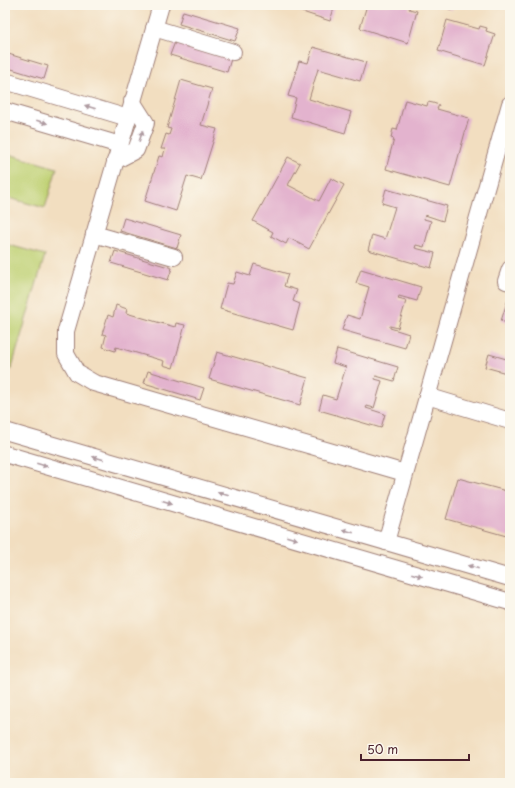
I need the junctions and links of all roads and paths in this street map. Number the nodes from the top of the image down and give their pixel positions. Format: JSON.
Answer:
{"nodes":[{"id":1,"x":161,"y":5,"type":"edge"},
{"id":2,"x":154,"y":28,"type":"junction"},
{"id":3,"x":233,"y":52,"type":"dead end"},
{"id":4,"x":5,"y":81,"type":"edge"},
{"id":5,"x":132,"y":101,"type":"junction"},
{"id":6,"x":510,"y":104,"type":"edge"},
{"id":7,"x":5,"y":111,"type":"edge"},
{"id":8,"x":128,"y":118,"type":"junction"},
{"id":9,"x":120,"y":145,"type":"junction"},
{"id":10,"x":115,"y":161,"type":"junction"},
{"id":11,"x":94,"y":234,"type":"junction"},
{"id":12,"x":174,"y":258,"type":"dead end"},
{"id":13,"x":510,"y":269,"type":"edge"},
{"id":14,"x":510,"y":282,"type":"edge"},
{"id":15,"x":427,"y":396,"type":"junction"},
{"id":16,"x":510,"y":421,"type":"edge"},
{"id":17,"x":5,"y":430,"type":"edge"},
{"id":18,"x":5,"y":454,"type":"edge"},
{"id":19,"x":405,"y":473,"type":"junction"},
{"id":20,"x":386,"y":542,"type":"junction"},
{"id":21,"x":510,"y":578,"type":"edge"},
{"id":22,"x":510,"y":602,"type":"edge"}],
"edges":[{"from":1,"to":2,"type":"street"},
{"from":2,"to":3,"type":"street"},
{"from":2,"to":5,"type":"street"},
{"from":8,"to":4,"type":"street","one_way":true},
{"from":5,"to":8,"type":"street"},
{"from":10,"to":5,"type":"street","one_way":true},
{"from":6,"to":15,"type":"street"},
{"from":7,"to":9,"type":"street","one_way":true},
{"from":8,"to":9,"type":"street"},
{"from":9,"to":10,"type":"street"},
{"from":10,"to":11,"type":"street"},
{"from":11,"to":12,"type":"street"},
{"from":11,"to":19,"type":"street"},
{"from":13,"to":14,"type":"street"},
{"from":15,"to":16,"type":"street"},
{"from":15,"to":19,"type":"street"},
{"from":20,"to":17,"type":"street","one_way":true},
{"from":18,"to":22,"type":"street","one_way":true},
{"from":19,"to":20,"type":"street"},
{"from":21,"to":20,"type":"street","one_way":true}]}
